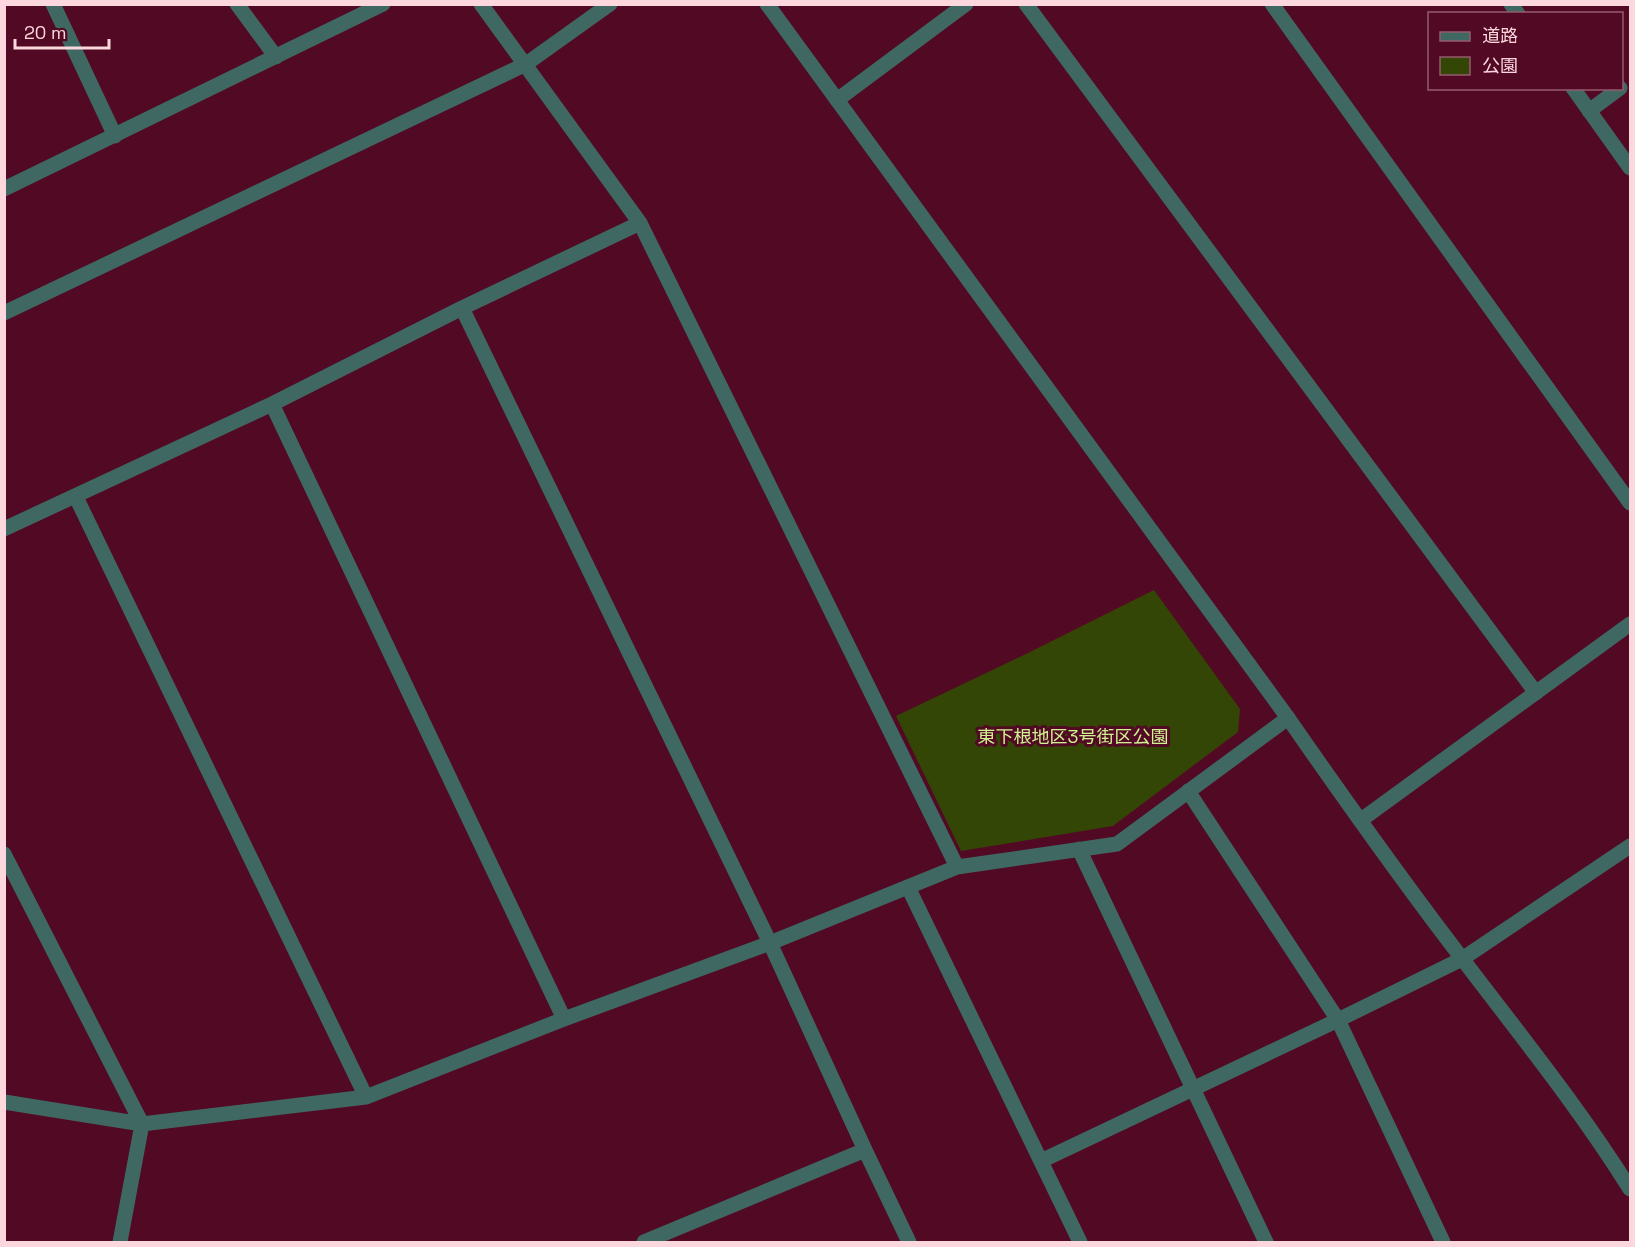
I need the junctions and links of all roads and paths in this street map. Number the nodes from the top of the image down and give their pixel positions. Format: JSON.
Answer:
{"nodes":[{"id":1,"x":53,"y":4,"type":"edge"},
{"id":2,"x":237,"y":4,"type":"edge"},
{"id":3,"x":383,"y":4,"type":"edge"},
{"id":4,"x":481,"y":4,"type":"edge"},
{"id":5,"x":610,"y":4,"type":"edge"},
{"id":6,"x":767,"y":4,"type":"edge"},
{"id":7,"x":966,"y":4,"type":"edge"},
{"id":8,"x":1026,"y":4,"type":"edge"},
{"id":9,"x":1272,"y":4,"type":"edge"},
{"id":10,"x":276,"y":57,"type":"junction"},
{"id":11,"x":525,"y":64,"type":"junction"},
{"id":12,"x":1574,"y":90,"type":"edge"},
{"id":13,"x":1618,"y":90,"type":"edge"},
{"id":14,"x":837,"y":100,"type":"junction"},
{"id":15,"x":1589,"y":111,"type":"junction"},
{"id":16,"x":115,"y":136,"type":"junction"},
{"id":17,"x":1630,"y":168,"type":"edge"},
{"id":18,"x":4,"y":189,"type":"edge"},
{"id":19,"x":640,"y":223,"type":"junction"},
{"id":20,"x":462,"y":308,"type":"junction"},
{"id":21,"x":4,"y":313,"type":"edge"},
{"id":22,"x":272,"y":404,"type":"junction"},
{"id":23,"x":76,"y":497,"type":"junction"},
{"id":24,"x":1630,"y":503,"type":"edge"},
{"id":25,"x":4,"y":529,"type":"edge"},
{"id":26,"x":1630,"y":624,"type":"edge"},
{"id":27,"x":1536,"y":693,"type":"junction"},
{"id":28,"x":1288,"y":718,"type":"junction"},
{"id":29,"x":1188,"y":791,"type":"junction"},
{"id":30,"x":1361,"y":820,"type":"junction"},
{"id":31,"x":1630,"y":846,"type":"edge"},
{"id":32,"x":1079,"y":849,"type":"junction"},
{"id":33,"x":4,"y":854,"type":"edge"},
{"id":34,"x":957,"y":867,"type":"junction"},
{"id":35,"x":10,"y":876,"type":"edge"},
{"id":36,"x":908,"y":887,"type":"junction"},
{"id":37,"x":770,"y":943,"type":"junction"},
{"id":38,"x":1462,"y":959,"type":"junction"},
{"id":39,"x":564,"y":1019,"type":"junction"},
{"id":40,"x":1338,"y":1020,"type":"junction"},
{"id":41,"x":1192,"y":1088,"type":"junction"},
{"id":42,"x":366,"y":1097,"type":"junction"},
{"id":43,"x":4,"y":1102,"type":"edge"},
{"id":44,"x":142,"y":1124,"type":"junction"},
{"id":45,"x":864,"y":1150,"type":"junction"},
{"id":46,"x":1041,"y":1161,"type":"junction"},
{"id":47,"x":1630,"y":1189,"type":"edge"},
{"id":48,"x":120,"y":1242,"type":"edge"},
{"id":49,"x":644,"y":1242,"type":"edge"},
{"id":50,"x":909,"y":1242,"type":"edge"},
{"id":51,"x":1080,"y":1242,"type":"edge"},
{"id":52,"x":1266,"y":1242,"type":"edge"},
{"id":53,"x":1443,"y":1242,"type":"edge"}],
"edges":[{"from":1,"to":16,"type":"street"},
{"from":2,"to":10,"type":"street"},
{"from":3,"to":10,"type":"street"},
{"from":4,"to":11,"type":"street"},
{"from":5,"to":11,"type":"street"},
{"from":6,"to":14,"type":"street"},
{"from":7,"to":14,"type":"street"},
{"from":8,"to":27,"type":"street"},
{"from":9,"to":24,"type":"street"},
{"from":10,"to":16,"type":"street"},
{"from":11,"to":19,"type":"street"},
{"from":11,"to":21,"type":"street"},
{"from":12,"to":15,"type":"street"},
{"from":13,"to":15,"type":"street"},
{"from":14,"to":28,"type":"street"},
{"from":15,"to":17,"type":"street"},
{"from":16,"to":18,"type":"street"},
{"from":19,"to":20,"type":"street"},
{"from":19,"to":34,"type":"street"},
{"from":20,"to":22,"type":"street"},
{"from":20,"to":37,"type":"street"},
{"from":22,"to":23,"type":"street"},
{"from":22,"to":39,"type":"street"},
{"from":23,"to":25,"type":"street"},
{"from":23,"to":42,"type":"street"},
{"from":26,"to":27,"type":"street"},
{"from":27,"to":30,"type":"street"},
{"from":28,"to":29,"type":"street"},
{"from":28,"to":30,"type":"street"},
{"from":29,"to":32,"type":"street"},
{"from":29,"to":40,"type":"street"},
{"from":30,"to":38,"type":"street"},
{"from":31,"to":38,"type":"street"},
{"from":32,"to":34,"type":"street"},
{"from":32,"to":41,"type":"street"},
{"from":33,"to":35,"type":"street"},
{"from":34,"to":36,"type":"street"},
{"from":35,"to":44,"type":"street"},
{"from":36,"to":37,"type":"street"},
{"from":36,"to":46,"type":"street"},
{"from":37,"to":39,"type":"street"},
{"from":37,"to":45,"type":"street"},
{"from":38,"to":40,"type":"street"},
{"from":38,"to":47,"type":"street"},
{"from":39,"to":42,"type":"street"},
{"from":40,"to":41,"type":"street"},
{"from":40,"to":53,"type":"street"},
{"from":41,"to":46,"type":"street"},
{"from":41,"to":52,"type":"street"},
{"from":42,"to":44,"type":"street"},
{"from":43,"to":44,"type":"street"},
{"from":44,"to":48,"type":"street"},
{"from":45,"to":49,"type":"street"},
{"from":45,"to":50,"type":"street"},
{"from":46,"to":51,"type":"street"}]}
